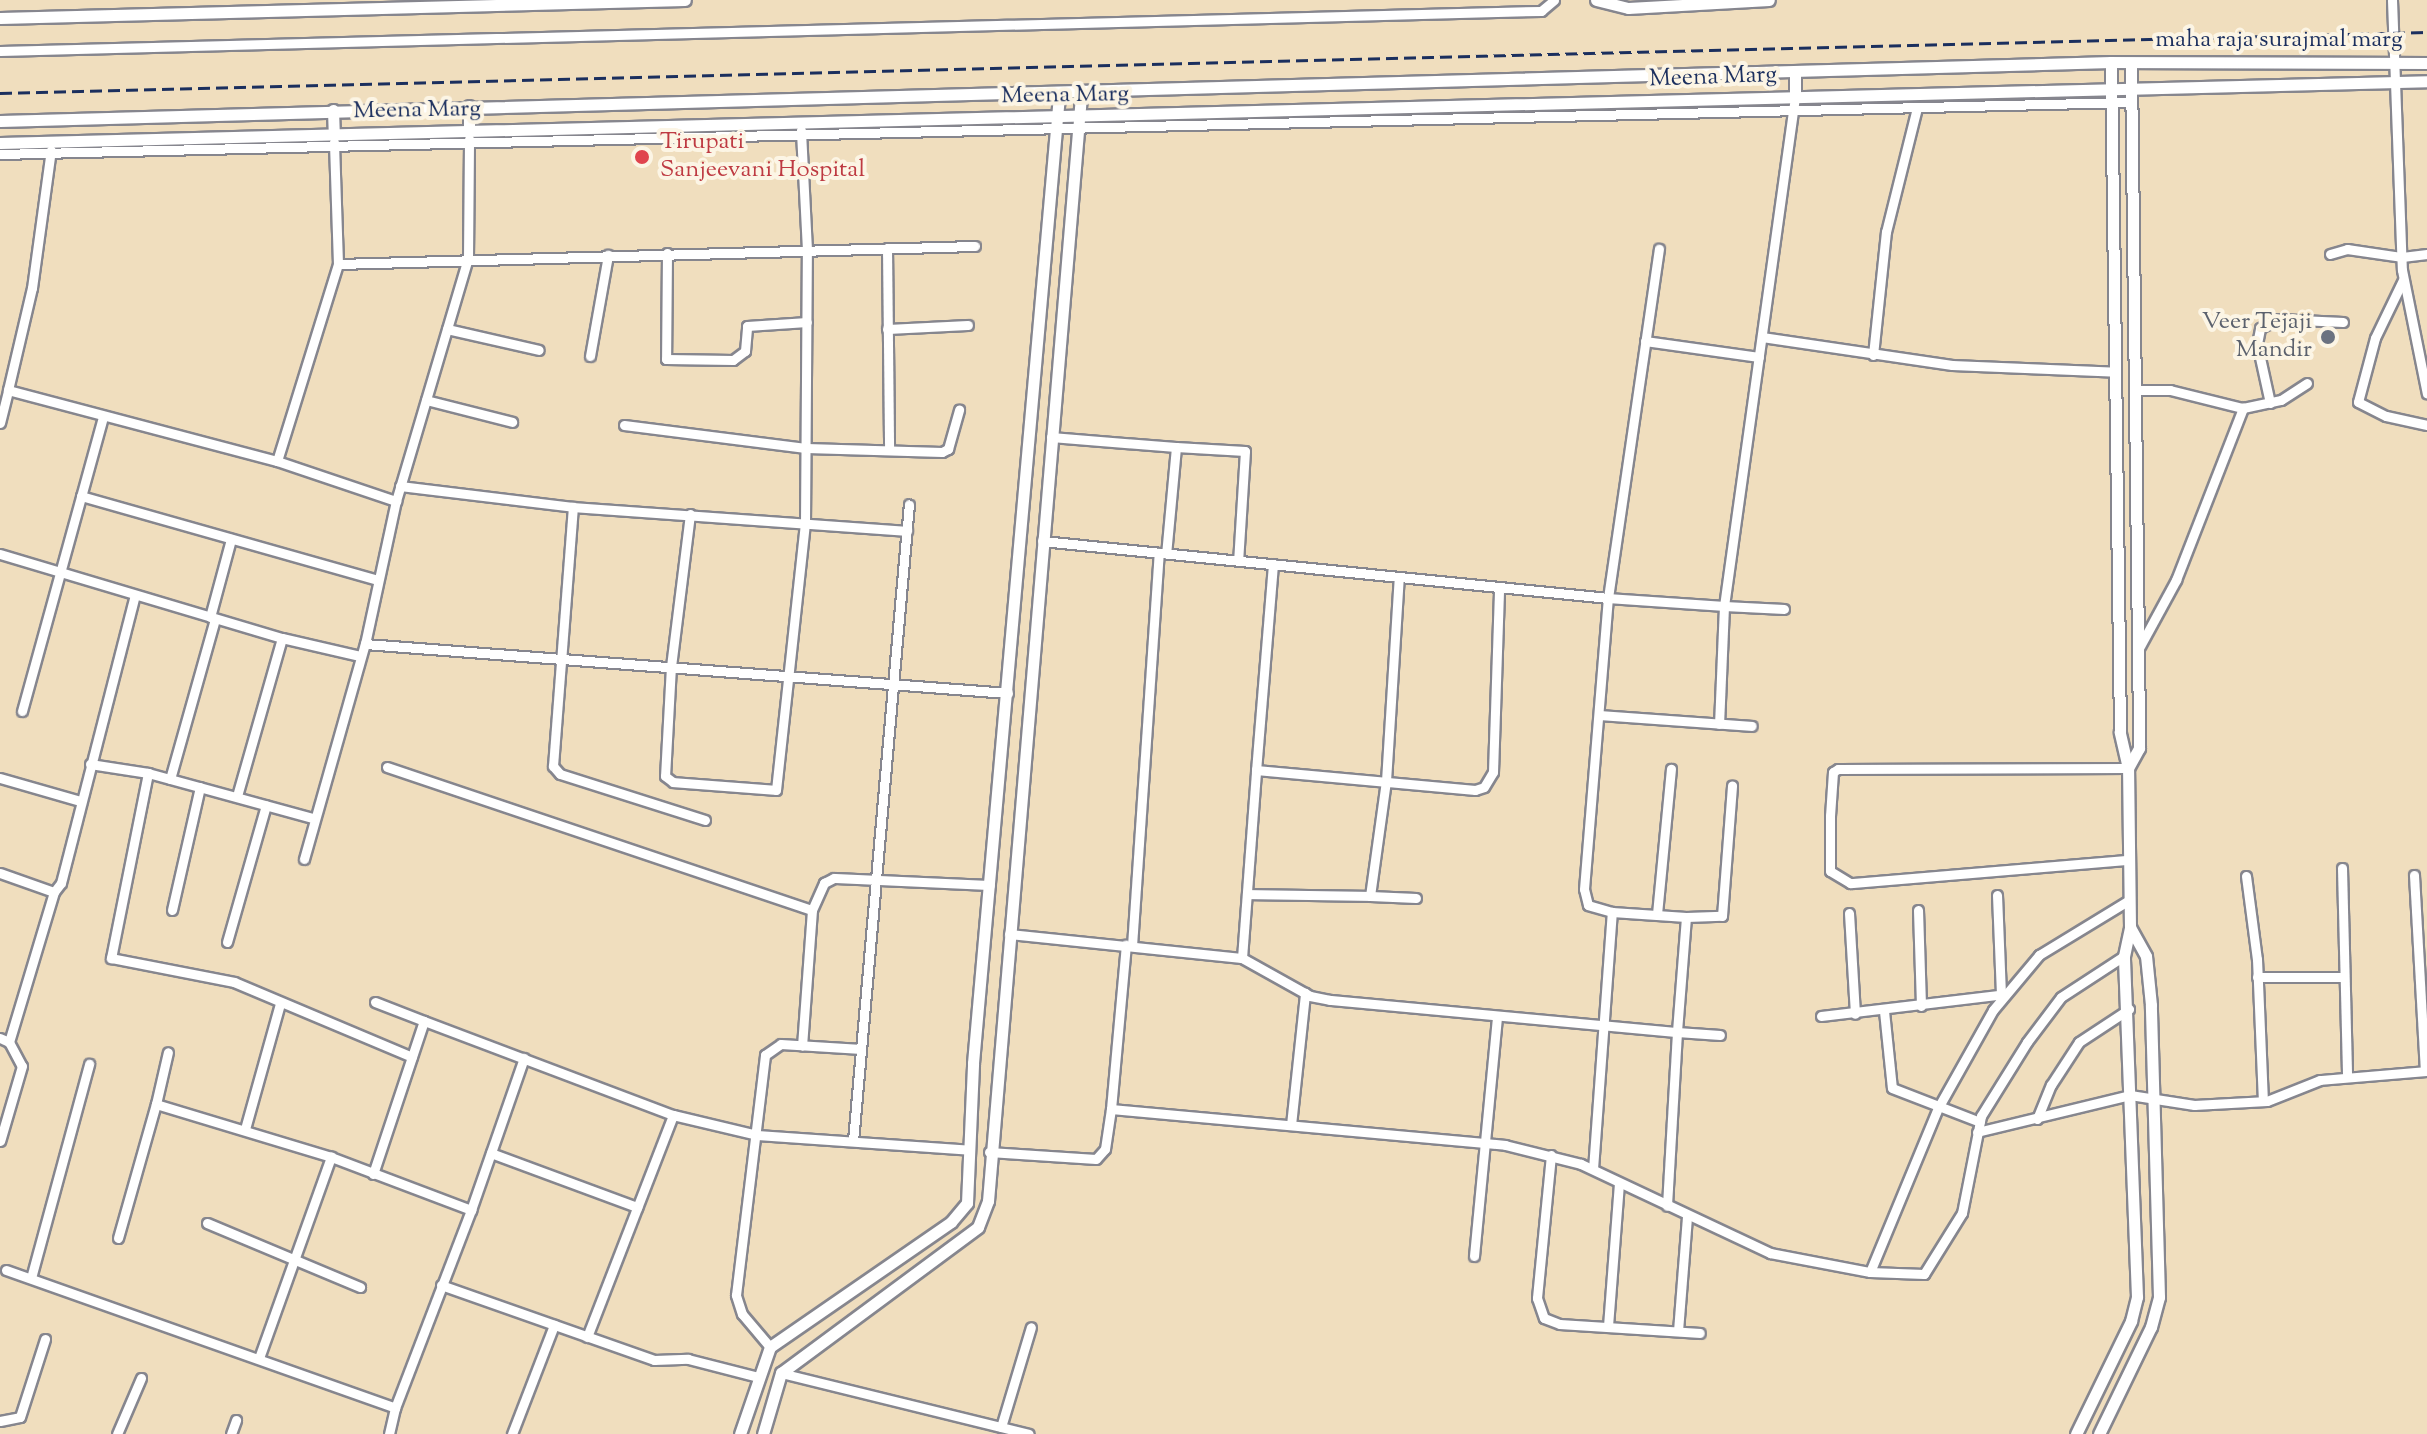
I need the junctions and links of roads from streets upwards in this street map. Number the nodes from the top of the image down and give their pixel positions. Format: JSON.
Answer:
{"nodes":[{"id":1,"x":685,"y":0,"type":"edge"},
{"id":2,"x":1554,"y":0,"type":"edge"},
{"id":3,"x":1596,"y":0,"type":"edge"},
{"id":4,"x":1769,"y":0,"type":"edge"},
{"id":5,"x":2392,"y":0,"type":"edge"},
{"id":6,"x":1695,"y":2,"type":"edge"},
{"id":7,"x":0,"y":18,"type":"edge"},
{"id":8,"x":0,"y":51,"type":"edge"},
{"id":9,"x":2111,"y":62,"type":"junction"},
{"id":10,"x":2131,"y":63,"type":"junction"},
{"id":11,"x":2427,"y":63,"type":"edge"},
{"id":12,"x":2393,"y":65,"type":"junction"},
{"id":13,"x":1795,"y":72,"type":"junction"},
{"id":14,"x":2427,"y":81,"type":"edge"},
{"id":15,"x":2393,"y":82,"type":"junction"},
{"id":16,"x":2112,"y":88,"type":"junction"},
{"id":17,"x":2131,"y":88,"type":"junction"},
{"id":18,"x":1059,"y":95,"type":"junction"},
{"id":19,"x":1081,"y":95,"type":"junction"},
{"id":20,"x":1795,"y":97,"type":"junction"},
{"id":21,"x":801,"y":101,"type":"junction"},
{"id":22,"x":2113,"y":102,"type":"junction"},
{"id":23,"x":2132,"y":102,"type":"junction"},
{"id":24,"x":469,"y":106,"type":"junction"},
{"id":25,"x":1917,"y":108,"type":"junction"},
{"id":26,"x":333,"y":110,"type":"junction"},
{"id":27,"x":1794,"y":112,"type":"junction"},
{"id":28,"x":0,"y":121,"type":"edge"},
{"id":29,"x":801,"y":123,"type":"junction"},
{"id":30,"x":1079,"y":123,"type":"junction"},
{"id":31,"x":1059,"y":124,"type":"junction"},
{"id":32,"x":469,"y":137,"type":"junction"},
{"id":33,"x":802,"y":137,"type":"junction"},
{"id":34,"x":334,"y":140,"type":"junction"},
{"id":35,"x":0,"y":143,"type":"edge"},
{"id":36,"x":52,"y":147,"type":"junction"},
{"id":37,"x":0,"y":154,"type":"edge"},
{"id":38,"x":975,"y":246,"type":"dead end"},
{"id":39,"x":887,"y":248,"type":"junction"},
{"id":40,"x":1659,"y":249,"type":"dead end"},
{"id":41,"x":807,"y":250,"type":"junction"},
{"id":42,"x":667,"y":253,"type":"junction"},
{"id":43,"x":2330,"y":254,"type":"dead end"},
{"id":44,"x":2427,"y":254,"type":"edge"},
{"id":45,"x":608,"y":255,"type":"junction"},
{"id":46,"x":2402,"y":257,"type":"junction"},
{"id":47,"x":468,"y":258,"type":"junction"},
{"id":48,"x":338,"y":264,"type":"junction"},
{"id":49,"x":2403,"y":280,"type":"junction"},
{"id":50,"x":807,"y":322,"type":"junction"},
{"id":51,"x":2343,"y":322,"type":"dead end"},
{"id":52,"x":968,"y":325,"type":"dead end"},
{"id":53,"x":447,"y":329,"type":"junction"},
{"id":54,"x":887,"y":329,"type":"junction"},
{"id":55,"x":1762,"y":337,"type":"junction"},
{"id":56,"x":1645,"y":341,"type":"junction"},
{"id":57,"x":539,"y":350,"type":"dead end"},
{"id":58,"x":1873,"y":355,"type":"junction"},
{"id":59,"x":590,"y":356,"type":"dead end"},
{"id":60,"x":1759,"y":357,"type":"junction"},
{"id":61,"x":2116,"y":372,"type":"junction"},
{"id":62,"x":2307,"y":383,"type":"dead end"},
{"id":63,"x":8,"y":390,"type":"junction"},
{"id":64,"x":2135,"y":390,"type":"junction"},
{"id":65,"x":2427,"y":394,"type":"edge"},
{"id":66,"x":426,"y":400,"type":"junction"},
{"id":67,"x":2270,"y":403,"type":"junction"},
{"id":68,"x":2243,"y":408,"type":"junction"},
{"id":69,"x":959,"y":410,"type":"dead end"},
{"id":70,"x":103,"y":416,"type":"junction"},
{"id":71,"x":512,"y":422,"type":"dead end"},
{"id":72,"x":0,"y":423,"type":"edge"},
{"id":73,"x":624,"y":425,"type":"dead end"},
{"id":74,"x":2427,"y":425,"type":"edge"},
{"id":75,"x":1051,"y":437,"type":"junction"},
{"id":76,"x":1176,"y":447,"type":"junction"},
{"id":77,"x":806,"y":448,"type":"junction"},
{"id":78,"x":889,"y":449,"type":"junction"},
{"id":79,"x":277,"y":461,"type":"junction"},
{"id":80,"x":400,"y":486,"type":"junction"},
{"id":81,"x":81,"y":496,"type":"junction"},
{"id":82,"x":396,"y":501,"type":"junction"},
{"id":83,"x":909,"y":504,"type":"dead end"},
{"id":84,"x":573,"y":507,"type":"junction"},
{"id":85,"x":690,"y":514,"type":"junction"},
{"id":86,"x":805,"y":524,"type":"junction"},
{"id":87,"x":907,"y":531,"type":"junction"},
{"id":88,"x":231,"y":539,"type":"junction"},
{"id":89,"x":1042,"y":541,"type":"junction"},
{"id":90,"x":1162,"y":553,"type":"junction"},
{"id":91,"x":0,"y":554,"type":"edge"},
{"id":92,"x":1238,"y":561,"type":"junction"},
{"id":93,"x":1273,"y":564,"type":"junction"},
{"id":94,"x":60,"y":572,"type":"junction"},
{"id":95,"x":1399,"y":577,"type":"junction"},
{"id":96,"x":377,"y":580,"type":"junction"},
{"id":97,"x":1499,"y":587,"type":"junction"},
{"id":98,"x":135,"y":595,"type":"junction"},
{"id":99,"x":1608,"y":598,"type":"junction"},
{"id":100,"x":1724,"y":606,"type":"junction"},
{"id":101,"x":1784,"y":609,"type":"dead end"},
{"id":102,"x":213,"y":618,"type":"junction"},
{"id":103,"x":282,"y":638,"type":"junction"},
{"id":104,"x":365,"y":644,"type":"junction"},
{"id":105,"x":2138,"y":650,"type":"junction"},
{"id":106,"x":360,"y":656,"type":"junction"},
{"id":107,"x":562,"y":657,"type":"junction"},
{"id":108,"x":671,"y":666,"type":"junction"},
{"id":109,"x":790,"y":677,"type":"junction"},
{"id":110,"x":894,"y":686,"type":"junction"},
{"id":111,"x":1008,"y":693,"type":"junction"},
{"id":112,"x":22,"y":711,"type":"dead end"},
{"id":113,"x":1600,"y":715,"type":"junction"},
{"id":114,"x":1719,"y":724,"type":"junction"},
{"id":115,"x":1752,"y":726,"type":"dead end"},
{"id":116,"x":90,"y":764,"type":"junction"},
{"id":117,"x":387,"y":767,"type":"dead end"},
{"id":118,"x":2128,"y":768,"type":"junction"},
{"id":119,"x":1671,"y":769,"type":"dead end"},
{"id":120,"x":1256,"y":770,"type":"junction"},
{"id":121,"x":148,"y":773,"type":"junction"},
{"id":122,"x":0,"y":778,"type":"edge"},
{"id":123,"x":170,"y":779,"type":"junction"},
{"id":124,"x":1386,"y":781,"type":"junction"},
{"id":125,"x":1732,"y":785,"type":"dead end"},
{"id":126,"x":200,"y":787,"type":"junction"},
{"id":127,"x":237,"y":796,"type":"junction"},
{"id":128,"x":80,"y":801,"type":"junction"},
{"id":129,"x":266,"y":805,"type":"junction"},
{"id":130,"x":312,"y":818,"type":"junction"},
{"id":131,"x":705,"y":820,"type":"dead end"},
{"id":132,"x":304,"y":859,"type":"dead end"},
{"id":133,"x":2126,"y":860,"type":"junction"},
{"id":134,"x":2342,"y":868,"type":"dead end"},
{"id":135,"x":0,"y":873,"type":"edge"},
{"id":136,"x":2414,"y":875,"type":"dead end"},
{"id":137,"x":2246,"y":876,"type":"dead end"},
{"id":138,"x":877,"y":878,"type":"junction"},
{"id":139,"x":990,"y":885,"type":"junction"},
{"id":140,"x":54,"y":892,"type":"junction"},
{"id":141,"x":1247,"y":894,"type":"junction"},
{"id":142,"x":1997,"y":895,"type":"dead end"},
{"id":143,"x":1370,"y":896,"type":"junction"},
{"id":144,"x":1416,"y":898,"type":"dead end"},
{"id":145,"x":2129,"y":900,"type":"junction"},
{"id":146,"x":172,"y":910,"type":"dead end"},
{"id":147,"x":812,"y":910,"type":"junction"},
{"id":148,"x":1918,"y":910,"type":"dead end"},
{"id":149,"x":1612,"y":912,"type":"junction"},
{"id":150,"x":1849,"y":913,"type":"dead end"},
{"id":151,"x":1657,"y":914,"type":"junction"},
{"id":152,"x":1686,"y":917,"type":"junction"},
{"id":153,"x":2130,"y":927,"type":"junction"},
{"id":154,"x":1009,"y":934,"type":"junction"},
{"id":155,"x":227,"y":942,"type":"dead end"},
{"id":156,"x":1129,"y":945,"type":"junction"},
{"id":157,"x":2124,"y":956,"type":"junction"},
{"id":158,"x":1242,"y":958,"type":"junction"},
{"id":159,"x":2257,"y":977,"type":"junction"},
{"id":160,"x":2344,"y":977,"type":"junction"},
{"id":161,"x":1305,"y":993,"type":"junction"},
{"id":162,"x":2003,"y":994,"type":"junction"},
{"id":163,"x":375,"y":1002,"type":"dead end"},
{"id":164,"x":280,"y":1004,"type":"junction"},
{"id":165,"x":1921,"y":1006,"type":"junction"},
{"id":166,"x":2129,"y":1009,"type":"junction"},
{"id":167,"x":1884,"y":1011,"type":"junction"},
{"id":168,"x":1855,"y":1014,"type":"junction"},
{"id":169,"x":1497,"y":1016,"type":"junction"},
{"id":170,"x":1821,"y":1016,"type":"dead end"},
{"id":171,"x":424,"y":1021,"type":"junction"},
{"id":172,"x":1602,"y":1026,"type":"junction"},
{"id":173,"x":1677,"y":1032,"type":"junction"},
{"id":174,"x":1720,"y":1035,"type":"dead end"},
{"id":175,"x":5,"y":1040,"type":"edge"},
{"id":176,"x":802,"y":1046,"type":"junction"},
{"id":177,"x":861,"y":1049,"type":"junction"},
{"id":178,"x":168,"y":1052,"type":"dead end"},
{"id":179,"x":412,"y":1057,"type":"junction"},
{"id":180,"x":524,"y":1058,"type":"junction"},
{"id":181,"x":89,"y":1064,"type":"dead end"},
{"id":182,"x":2426,"y":1071,"type":"edge"},
{"id":183,"x":2347,"y":1076,"type":"junction"},
{"id":184,"x":2130,"y":1095,"type":"junction"},
{"id":185,"x":2151,"y":1097,"type":"junction"},
{"id":186,"x":2263,"y":1101,"type":"junction"},
{"id":187,"x":156,"y":1104,"type":"junction"},
{"id":188,"x":1938,"y":1108,"type":"junction"},
{"id":189,"x":1111,"y":1109,"type":"junction"},
{"id":190,"x":673,"y":1115,"type":"junction"},
{"id":191,"x":2037,"y":1119,"type":"junction"},
{"id":192,"x":1291,"y":1125,"type":"junction"},
{"id":193,"x":1979,"y":1127,"type":"junction"},
{"id":194,"x":245,"y":1129,"type":"junction"},
{"id":195,"x":1,"y":1135,"type":"edge"},
{"id":196,"x":757,"y":1135,"type":"junction"},
{"id":197,"x":853,"y":1141,"type":"junction"},
{"id":198,"x":1485,"y":1143,"type":"junction"},
{"id":199,"x":969,"y":1150,"type":"junction"},
{"id":200,"x":989,"y":1152,"type":"junction"},
{"id":201,"x":491,"y":1153,"type":"junction"},
{"id":202,"x":1551,"y":1155,"type":"junction"},
{"id":203,"x":331,"y":1157,"type":"junction"},
{"id":204,"x":1593,"y":1169,"type":"junction"},
{"id":205,"x":373,"y":1174,"type":"junction"},
{"id":206,"x":1619,"y":1182,"type":"junction"},
{"id":207,"x":1667,"y":1206,"type":"junction"},
{"id":208,"x":637,"y":1207,"type":"junction"},
{"id":209,"x":471,"y":1210,"type":"junction"},
{"id":210,"x":1687,"y":1217,"type":"junction"},
{"id":211,"x":207,"y":1223,"type":"dead end"},
{"id":212,"x":118,"y":1238,"type":"dead end"},
{"id":213,"x":1474,"y":1256,"type":"dead end"},
{"id":214,"x":295,"y":1257,"type":"junction"},
{"id":215,"x":6,"y":1270,"type":"dead end"},
{"id":216,"x":1870,"y":1272,"type":"junction"},
{"id":217,"x":31,"y":1278,"type":"junction"},
{"id":218,"x":441,"y":1285,"type":"junction"},
{"id":219,"x":360,"y":1287,"type":"dead end"},
{"id":220,"x":554,"y":1325,"type":"junction"},
{"id":221,"x":1608,"y":1326,"type":"junction"},
{"id":222,"x":1031,"y":1327,"type":"dead end"},
{"id":223,"x":1678,"y":1331,"type":"junction"},
{"id":224,"x":1700,"y":1333,"type":"dead end"},
{"id":225,"x":587,"y":1337,"type":"junction"},
{"id":226,"x":45,"y":1339,"type":"dead end"},
{"id":227,"x":770,"y":1347,"type":"junction"},
{"id":228,"x":259,"y":1358,"type":"junction"},
{"id":229,"x":781,"y":1373,"type":"junction"},
{"id":230,"x":758,"y":1377,"type":"junction"},
{"id":231,"x":141,"y":1378,"type":"dead end"},
{"id":232,"x":395,"y":1408,"type":"junction"},
{"id":233,"x":236,"y":1420,"type":"dead end"},
{"id":234,"x":0,"y":1421,"type":"edge"},
{"id":235,"x":1001,"y":1427,"type":"junction"},
{"id":236,"x":117,"y":1434,"type":"edge"},
{"id":237,"x":231,"y":1434,"type":"edge"},
{"id":238,"x":389,"y":1434,"type":"edge"},
{"id":239,"x":512,"y":1434,"type":"edge"},
{"id":240,"x":740,"y":1434,"type":"edge"},
{"id":241,"x":763,"y":1434,"type":"edge"},
{"id":242,"x":1029,"y":1434,"type":"edge"},
{"id":243,"x":2076,"y":1434,"type":"edge"},
{"id":244,"x":2099,"y":1434,"type":"edge"}],
"edges":[{"from":1,"to":7,"type":"street"},
{"from":2,"to":8,"type":"street"},
{"from":3,"to":6,"type":"street"},
{"from":4,"to":6,"type":"street"},
{"from":5,"to":12,"type":"street"},
{"from":9,"to":10,"type":"street","name":"maha raja surajmal marg"},
{"from":9,"to":13,"type":"street","name":"maha raja surajmal marg"},
{"from":9,"to":16,"type":"street"},
{"from":10,"to":12,"type":"street","name":"maha raja surajmal marg"},
{"from":10,"to":17,"type":"street"},
{"from":11,"to":12,"type":"street","name":"maha raja surajmal marg"},
{"from":12,"to":15,"type":"street"},
{"from":13,"to":19,"type":"street","name":"Meena Marg"},
{"from":13,"to":20,"type":"street"},
{"from":14,"to":15,"type":"street","name":"maha raja surajmal marg"},
{"from":15,"to":17,"type":"street","name":"maha raja surajmal marg"},
{"from":15,"to":46,"type":"street"},
{"from":16,"to":17,"type":"street","name":"Meena Marg"},
{"from":16,"to":20,"type":"street","name":"Meena Marg"},
{"from":16,"to":22,"type":"street"},
{"from":17,"to":23,"type":"street"},
{"from":18,"to":19,"type":"street","name":"Meena Marg"},
{"from":18,"to":21,"type":"street","name":"Meena Marg"},
{"from":18,"to":31,"type":"street"},
{"from":19,"to":30,"type":"street"},
{"from":20,"to":27,"type":"street"},
{"from":20,"to":30,"type":"street","name":"Meena Marg"},
{"from":21,"to":24,"type":"street","name":"Meena Marg"},
{"from":21,"to":29,"type":"street"},
{"from":22,"to":23,"type":"street"},
{"from":22,"to":25,"type":"street"},
{"from":22,"to":61,"type":"street"},
{"from":23,"to":64,"type":"street"},
{"from":24,"to":26,"type":"street","name":"Meena Marg"},
{"from":24,"to":32,"type":"street"},
{"from":25,"to":27,"type":"street"},
{"from":25,"to":58,"type":"street"},
{"from":26,"to":28,"type":"street","name":"Meena Marg"},
{"from":26,"to":34,"type":"street"},
{"from":27,"to":30,"type":"street"},
{"from":27,"to":55,"type":"street"},
{"from":29,"to":31,"type":"street","name":"Meena Marg"},
{"from":29,"to":32,"type":"street","name":"Meena Marg"},
{"from":29,"to":33,"type":"street"},
{"from":30,"to":31,"type":"street","name":"Meena Marg"},
{"from":30,"to":75,"type":"street"},
{"from":31,"to":33,"type":"street"},
{"from":31,"to":111,"type":"street"},
{"from":32,"to":33,"type":"street"},
{"from":32,"to":34,"type":"street","name":"Meena Marg"},
{"from":32,"to":47,"type":"street"},
{"from":33,"to":41,"type":"street"},
{"from":34,"to":36,"type":"street","name":"Meena Marg"},
{"from":34,"to":48,"type":"street"},
{"from":35,"to":36,"type":"street","name":"Meena Marg"},
{"from":36,"to":37,"type":"street"},
{"from":36,"to":63,"type":"street"},
{"from":38,"to":39,"type":"street"},
{"from":39,"to":41,"type":"street"},
{"from":39,"to":54,"type":"street"},
{"from":40,"to":56,"type":"street"},
{"from":41,"to":42,"type":"street"},
{"from":41,"to":50,"type":"street"},
{"from":42,"to":45,"type":"street"},
{"from":42,"to":50,"type":"street"},
{"from":43,"to":46,"type":"street"},
{"from":44,"to":46,"type":"street"},
{"from":45,"to":47,"type":"street"},
{"from":45,"to":59,"type":"street"},
{"from":46,"to":49,"type":"street"},
{"from":47,"to":48,"type":"street"},
{"from":47,"to":53,"type":"street"},
{"from":48,"to":79,"type":"street"},
{"from":49,"to":65,"type":"street"},
{"from":49,"to":74,"type":"street"},
{"from":50,"to":77,"type":"street"},
{"from":51,"to":67,"type":"street"},
{"from":52,"to":54,"type":"street"},
{"from":53,"to":57,"type":"street"},
{"from":53,"to":66,"type":"street"},
{"from":54,"to":78,"type":"street"},
{"from":55,"to":58,"type":"street"},
{"from":55,"to":60,"type":"street"},
{"from":56,"to":60,"type":"street"},
{"from":56,"to":99,"type":"street"},
{"from":58,"to":61,"type":"street"},
{"from":60,"to":100,"type":"street"},
{"from":61,"to":118,"type":"street"},
{"from":62,"to":67,"type":"street"},
{"from":63,"to":70,"type":"street"},
{"from":63,"to":72,"type":"street"},
{"from":64,"to":68,"type":"street"},
{"from":64,"to":105,"type":"street"},
{"from":66,"to":71,"type":"street"},
{"from":66,"to":80,"type":"street"},
{"from":67,"to":68,"type":"street"},
{"from":68,"to":105,"type":"street"},
{"from":69,"to":78,"type":"street"},
{"from":70,"to":79,"type":"street"},
{"from":70,"to":81,"type":"street"},
{"from":73,"to":77,"type":"street"},
{"from":75,"to":76,"type":"street"},
{"from":75,"to":89,"type":"street"},
{"from":76,"to":90,"type":"street"},
{"from":76,"to":92,"type":"street"},
{"from":77,"to":78,"type":"street"},
{"from":77,"to":86,"type":"street"},
{"from":79,"to":82,"type":"street"},
{"from":80,"to":82,"type":"street"},
{"from":80,"to":84,"type":"street"},
{"from":81,"to":88,"type":"street"},
{"from":81,"to":94,"type":"street"},
{"from":82,"to":96,"type":"street"},
{"from":83,"to":87,"type":"street"},
{"from":84,"to":85,"type":"street"},
{"from":84,"to":107,"type":"street"},
{"from":85,"to":86,"type":"street"},
{"from":85,"to":108,"type":"street"},
{"from":86,"to":87,"type":"street"},
{"from":86,"to":109,"type":"street"},
{"from":87,"to":110,"type":"street"},
{"from":88,"to":96,"type":"street"},
{"from":88,"to":102,"type":"street"},
{"from":89,"to":90,"type":"street"},
{"from":89,"to":154,"type":"street"},
{"from":90,"to":92,"type":"street"},
{"from":90,"to":156,"type":"street"},
{"from":91,"to":94,"type":"street"},
{"from":92,"to":93,"type":"street"},
{"from":93,"to":95,"type":"street"},
{"from":93,"to":120,"type":"street"},
{"from":94,"to":98,"type":"street"},
{"from":94,"to":112,"type":"street"},
{"from":95,"to":97,"type":"street"},
{"from":95,"to":124,"type":"street"},
{"from":96,"to":104,"type":"street"},
{"from":97,"to":99,"type":"street"},
{"from":97,"to":124,"type":"street"},
{"from":98,"to":102,"type":"street"},
{"from":98,"to":116,"type":"street"},
{"from":99,"to":100,"type":"street"},
{"from":99,"to":113,"type":"street"},
{"from":100,"to":101,"type":"street"},
{"from":100,"to":114,"type":"street"},
{"from":102,"to":103,"type":"street"},
{"from":102,"to":123,"type":"street"},
{"from":103,"to":106,"type":"street"},
{"from":103,"to":127,"type":"street"},
{"from":104,"to":106,"type":"street"},
{"from":104,"to":107,"type":"street"},
{"from":105,"to":118,"type":"street"},
{"from":106,"to":130,"type":"street"},
{"from":107,"to":108,"type":"street"},
{"from":107,"to":131,"type":"street"},
{"from":108,"to":109,"type":"street"},
{"from":108,"to":109,"type":"street"},
{"from":109,"to":110,"type":"street"},
{"from":110,"to":111,"type":"street"},
{"from":110,"to":138,"type":"street"},
{"from":111,"to":139,"type":"street"},
{"from":113,"to":114,"type":"street"},
{"from":113,"to":149,"type":"street"},
{"from":114,"to":115,"type":"street"},
{"from":116,"to":121,"type":"street"},
{"from":116,"to":128,"type":"street"},
{"from":117,"to":147,"type":"street"},
{"from":118,"to":133,"type":"street"},
{"from":118,"to":133,"type":"street"},
{"from":119,"to":151,"type":"street"},
{"from":120,"to":124,"type":"street"},
{"from":120,"to":141,"type":"street"},
{"from":121,"to":123,"type":"street"},
{"from":121,"to":164,"type":"street"},
{"from":122,"to":128,"type":"street"},
{"from":123,"to":126,"type":"street"},
{"from":124,"to":143,"type":"street"},
{"from":125,"to":152,"type":"street"},
{"from":126,"to":127,"type":"street"},
{"from":126,"to":146,"type":"street"},
{"from":127,"to":129,"type":"street"},
{"from":128,"to":140,"type":"street"},
{"from":129,"to":130,"type":"street"},
{"from":129,"to":155,"type":"street"},
{"from":130,"to":132,"type":"street"},
{"from":133,"to":145,"type":"street"},
{"from":134,"to":160,"type":"street"},
{"from":135,"to":140,"type":"street"},
{"from":136,"to":182,"type":"street"},
{"from":137,"to":159,"type":"street"},
{"from":138,"to":139,"type":"street"},
{"from":138,"to":147,"type":"street"},
{"from":138,"to":177,"type":"street"},
{"from":139,"to":199,"type":"street"},
{"from":140,"to":175,"type":"street"},
{"from":141,"to":143,"type":"street"},
{"from":141,"to":158,"type":"street"},
{"from":142,"to":162,"type":"street"},
{"from":143,"to":144,"type":"street"},
{"from":145,"to":153,"type":"street"},
{"from":145,"to":162,"type":"street"},
{"from":147,"to":176,"type":"street"},
{"from":148,"to":165,"type":"street"},
{"from":149,"to":151,"type":"street"},
{"from":149,"to":172,"type":"street"},
{"from":150,"to":168,"type":"street"},
{"from":151,"to":152,"type":"street"},
{"from":152,"to":173,"type":"street"},
{"from":153,"to":157,"type":"street"},
{"from":153,"to":185,"type":"street"},
{"from":154,"to":156,"type":"street"},
{"from":154,"to":200,"type":"street"},
{"from":156,"to":158,"type":"street"},
{"from":156,"to":189,"type":"street"},
{"from":157,"to":166,"type":"street"},
{"from":157,"to":193,"type":"street"},
{"from":158,"to":161,"type":"street"},
{"from":159,"to":160,"type":"street"},
{"from":159,"to":186,"type":"street"},
{"from":160,"to":183,"type":"street"},
{"from":161,"to":169,"type":"street"},
{"from":161,"to":192,"type":"street"},
{"from":162,"to":165,"type":"street"},
{"from":162,"to":188,"type":"street"},
{"from":163,"to":171,"type":"street"},
{"from":164,"to":179,"type":"street"},
{"from":164,"to":194,"type":"street"},
{"from":165,"to":167,"type":"street"},
{"from":166,"to":184,"type":"street"},
{"from":166,"to":191,"type":"street"},
{"from":167,"to":168,"type":"street"},
{"from":167,"to":188,"type":"street"},
{"from":168,"to":170,"type":"street"},
{"from":169,"to":172,"type":"street"},
{"from":169,"to":198,"type":"street"},
{"from":171,"to":179,"type":"street"},
{"from":171,"to":180,"type":"street"},
{"from":172,"to":173,"type":"street"},
{"from":172,"to":204,"type":"street"},
{"from":173,"to":174,"type":"street"},
{"from":173,"to":207,"type":"street"},
{"from":175,"to":195,"type":"street"},
{"from":176,"to":177,"type":"street"},
{"from":176,"to":196,"type":"street"},
{"from":177,"to":197,"type":"street"},
{"from":178,"to":187,"type":"street"},
{"from":179,"to":205,"type":"street"},
{"from":180,"to":190,"type":"street"},
{"from":180,"to":201,"type":"street"},
{"from":181,"to":217,"type":"street"},
{"from":182,"to":183,"type":"street"},
{"from":183,"to":186,"type":"street"},
{"from":184,"to":185,"type":"street"},
{"from":184,"to":191,"type":"street"},
{"from":184,"to":243,"type":"street"},
{"from":185,"to":186,"type":"street"},
{"from":185,"to":244,"type":"street"},
{"from":187,"to":194,"type":"street"},
{"from":187,"to":212,"type":"street"},
{"from":188,"to":193,"type":"street"},
{"from":188,"to":216,"type":"street"},
{"from":189,"to":192,"type":"street"},
{"from":189,"to":200,"type":"street"},
{"from":190,"to":196,"type":"street"},
{"from":190,"to":208,"type":"street"},
{"from":191,"to":193,"type":"street"},
{"from":192,"to":198,"type":"street"},
{"from":193,"to":216,"type":"street"},
{"from":194,"to":203,"type":"street"},
{"from":196,"to":197,"type":"street"},
{"from":196,"to":227,"type":"street"},
{"from":197,"to":199,"type":"street"},
{"from":198,"to":202,"type":"street"},
{"from":198,"to":213,"type":"street"},
{"from":199,"to":200,"type":"street"},
{"from":199,"to":227,"type":"street"},
{"from":200,"to":229,"type":"street"},
{"from":201,"to":208,"type":"street"},
{"from":201,"to":209,"type":"street"},
{"from":202,"to":204,"type":"street"},
{"from":202,"to":221,"type":"street"},
{"from":203,"to":205,"type":"street"},
{"from":203,"to":214,"type":"street"},
{"from":204,"to":206,"type":"street"},
{"from":205,"to":209,"type":"street"},
{"from":206,"to":207,"type":"street"},
{"from":206,"to":221,"type":"street"},
{"from":207,"to":210,"type":"street"},
{"from":208,"to":225,"type":"street"},
{"from":209,"to":218,"type":"street"},
{"from":210,"to":216,"type":"street"},
{"from":210,"to":223,"type":"street"},
{"from":211,"to":214,"type":"street"},
{"from":214,"to":219,"type":"street"},
{"from":214,"to":228,"type":"street"},
{"from":215,"to":217,"type":"street"},
{"from":217,"to":228,"type":"street"},
{"from":218,"to":220,"type":"street"},
{"from":218,"to":232,"type":"street"},
{"from":220,"to":225,"type":"street"},
{"from":220,"to":239,"type":"street"},
{"from":221,"to":223,"type":"street"},
{"from":222,"to":235,"type":"street"},
{"from":223,"to":224,"type":"street"},
{"from":225,"to":230,"type":"street"},
{"from":226,"to":234,"type":"street"},
{"from":227,"to":230,"type":"street"},
{"from":228,"to":232,"type":"street"},
{"from":229,"to":235,"type":"street"},
{"from":229,"to":241,"type":"street"},
{"from":230,"to":240,"type":"street"},
{"from":231,"to":236,"type":"street"},
{"from":232,"to":238,"type":"street"},
{"from":233,"to":237,"type":"street"},
{"from":235,"to":242,"type":"street"}]}
